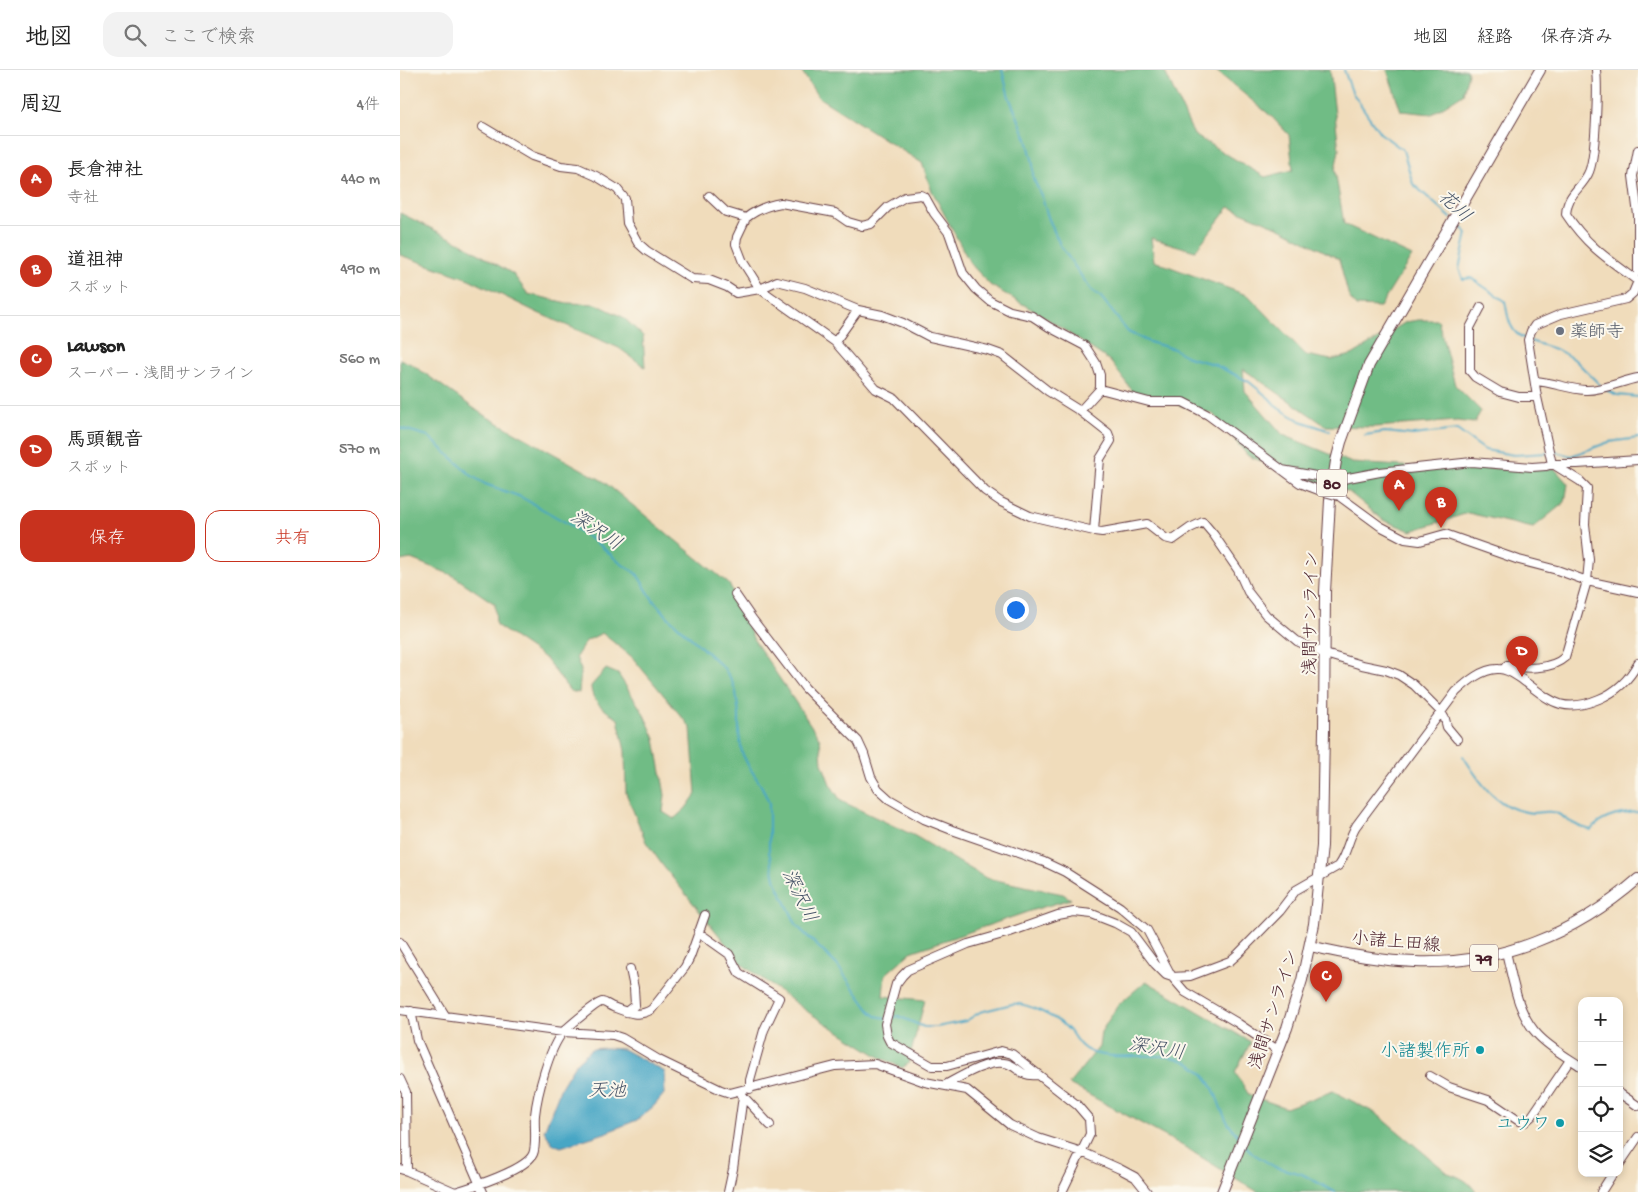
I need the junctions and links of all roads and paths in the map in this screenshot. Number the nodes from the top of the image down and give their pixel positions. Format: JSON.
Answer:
{"nodes":[{"id":1,"x":1540,"y":70,"type":"edge"},
{"id":2,"x":1596,"y":70,"type":"edge"},
{"id":3,"x":483,"y":126,"type":"dead end"},
{"id":4,"x":1638,"y":150,"type":"edge"},
{"id":5,"x":709,"y":196,"type":"dead end"},
{"id":6,"x":746,"y":218,"type":"junction"},
{"id":7,"x":1638,"y":272,"type":"edge"},
{"id":8,"x":1638,"y":281,"type":"edge"},
{"id":9,"x":760,"y":289,"type":"junction"},
{"id":10,"x":1481,"y":307,"type":"dead end"},
{"id":11,"x":858,"y":310,"type":"junction"},
{"id":12,"x":835,"y":342,"type":"junction"},
{"id":13,"x":1638,"y":378,"type":"edge"},
{"id":14,"x":1535,"y":381,"type":"junction"},
{"id":15,"x":1100,"y":389,"type":"junction"},
{"id":16,"x":1536,"y":397,"type":"junction"},
{"id":17,"x":1080,"y":410,"type":"junction"},
{"id":18,"x":1638,"y":460,"type":"edge"},
{"id":19,"x":1552,"y":464,"type":"junction"},
{"id":20,"x":1282,"y":470,"type":"junction"},
{"id":21,"x":1333,"y":479,"type":"junction"},
{"id":22,"x":1094,"y":531,"type":"junction"},
{"id":23,"x":1588,"y":581,"type":"junction"},
{"id":24,"x":1638,"y":592,"type":"edge"},
{"id":25,"x":735,"y":594,"type":"dead end"},
{"id":26,"x":1325,"y":654,"type":"junction"},
{"id":27,"x":1637,"y":666,"type":"edge"},
{"id":28,"x":1504,"y":669,"type":"junction"},
{"id":29,"x":1441,"y":712,"type":"junction"},
{"id":30,"x":1457,"y":739,"type":"dead end"},
{"id":31,"x":1320,"y":877,"type":"junction"},
{"id":32,"x":1638,"y":879,"type":"edge"},
{"id":33,"x":705,"y":915,"type":"dead end"},
{"id":34,"x":698,"y":932,"type":"junction"},
{"id":35,"x":400,"y":942,"type":"edge"},
{"id":36,"x":1310,"y":946,"type":"junction"},
{"id":37,"x":1506,"y":952,"type":"junction"},
{"id":38,"x":630,"y":969,"type":"dead end"},
{"id":39,"x":1172,"y":977,"type":"junction"},
{"id":40,"x":400,"y":1010,"type":"edge"},
{"id":41,"x":411,"y":1011,"type":"junction"},
{"id":42,"x":626,"y":1012,"type":"junction"},
{"id":43,"x":445,"y":1016,"type":"junction"},
{"id":44,"x":563,"y":1032,"type":"junction"},
{"id":45,"x":1279,"y":1051,"type":"junction"},
{"id":46,"x":1570,"y":1060,"type":"junction"},
{"id":47,"x":1578,"y":1065,"type":"edge"},
{"id":48,"x":1037,"y":1075,"type":"junction"},
{"id":49,"x":1430,"y":1076,"type":"dead end"},
{"id":50,"x":400,"y":1079,"type":"edge"},
{"id":51,"x":945,"y":1085,"type":"junction"},
{"id":52,"x":750,"y":1089,"type":"junction"},
{"id":53,"x":742,"y":1094,"type":"junction"},
{"id":54,"x":1623,"y":1096,"type":"edge"},
{"id":55,"x":1638,"y":1106,"type":"edge"},
{"id":56,"x":770,"y":1125,"type":"dead end"},
{"id":57,"x":1638,"y":1136,"type":"edge"},
{"id":58,"x":1082,"y":1152,"type":"junction"},
{"id":59,"x":1623,"y":1159,"type":"edge"},
{"id":60,"x":404,"y":1170,"type":"edge"},
{"id":61,"x":1611,"y":1177,"type":"edge"},
{"id":62,"x":479,"y":1184,"type":"junction"},
{"id":63,"x":455,"y":1192,"type":"edge"},
{"id":64,"x":483,"y":1192,"type":"edge"},
{"id":65,"x":728,"y":1192,"type":"edge"},
{"id":66,"x":1062,"y":1192,"type":"edge"},
{"id":67,"x":1147,"y":1192,"type":"edge"},
{"id":68,"x":1222,"y":1192,"type":"edge"},
{"id":69,"x":1600,"y":1192,"type":"edge"}],
"edges":[{"from":1,"to":21,"type":"main road","name":"浅間サンライン","number":"80"},
{"from":2,"to":8,"type":"street"},
{"from":3,"to":9,"type":"street"},
{"from":4,"to":7,"type":"street"},
{"from":5,"to":6,"type":"street"},
{"from":6,"to":9,"type":"street"},
{"from":6,"to":15,"type":"street"},
{"from":8,"to":14,"type":"street"},
{"from":9,"to":11,"type":"street"},
{"from":9,"to":12,"type":"street"},
{"from":10,"to":16,"type":"street"},
{"from":11,"to":12,"type":"street"},
{"from":11,"to":17,"type":"street"},
{"from":12,"to":22,"type":"street"},
{"from":13,"to":14,"type":"street"},
{"from":14,"to":16,"type":"street"},
{"from":15,"to":17,"type":"street"},
{"from":15,"to":20,"type":"street"},
{"from":16,"to":19,"type":"street"},
{"from":17,"to":22,"type":"street"},
{"from":18,"to":19,"type":"street"},
{"from":19,"to":21,"type":"street"},
{"from":19,"to":23,"type":"street"},
{"from":20,"to":21,"type":"street"},
{"from":20,"to":23,"type":"street","bridge":true},
{"from":21,"to":26,"type":"main road","name":"浅間サンライン","number":"80"},
{"from":22,"to":26,"type":"street"},
{"from":23,"to":24,"type":"street"},
{"from":23,"to":28,"type":"street"},
{"from":25,"to":39,"type":"street"},
{"from":26,"to":29,"type":"street"},
{"from":26,"to":31,"type":"main road","name":"浅間サンライン","number":"80"},
{"from":27,"to":28,"type":"street"},
{"from":28,"to":29,"type":"street"},
{"from":29,"to":30,"type":"street"},
{"from":29,"to":31,"type":"street"},
{"from":31,"to":36,"type":"main road","name":"浅間サンライン","number":"80"},
{"from":31,"to":39,"type":"street"},
{"from":32,"to":37,"type":"main road","name":"小諸上田線","number":"79"},
{"from":33,"to":34,"type":"street"},
{"from":34,"to":42,"type":"street"},
{"from":34,"to":52,"type":"street"},
{"from":35,"to":43,"type":"street"},
{"from":36,"to":37,"type":"main road","name":"小諸上田線","number":"79"},
{"from":36,"to":45,"type":"main road","name":"浅間サンライン"},
{"from":37,"to":46,"type":"street"},
{"from":38,"to":42,"type":"street"},
{"from":39,"to":45,"type":"street"},
{"from":39,"to":48,"type":"street"},
{"from":40,"to":41,"type":"street"},
{"from":41,"to":43,"type":"street"},
{"from":41,"to":62,"type":"street"},
{"from":42,"to":44,"type":"street"},
{"from":43,"to":44,"type":"street"},
{"from":44,"to":53,"type":"street"},
{"from":44,"to":62,"type":"street"},
{"from":45,"to":68,"type":"main road","name":"浅間サンライン"},
{"from":46,"to":47,"type":"street"},
{"from":46,"to":49,"type":"street"},
{"from":48,"to":51,"type":"street"},
{"from":48,"to":58,"type":"street"},
{"from":50,"to":60,"type":"street"},
{"from":51,"to":52,"type":"street"},
{"from":51,"to":58,"type":"street"},
{"from":52,"to":53,"type":"street"},
{"from":53,"to":56,"type":"street"},
{"from":53,"to":65,"type":"street"},
{"from":54,"to":55,"type":"street"},
{"from":57,"to":59,"type":"street"},
{"from":58,"to":66,"type":"street"},
{"from":58,"to":67,"type":"street"},
{"from":60,"to":63,"type":"street"},
{"from":61,"to":69,"type":"street"},
{"from":62,"to":63,"type":"street"},
{"from":62,"to":64,"type":"street"}]}
